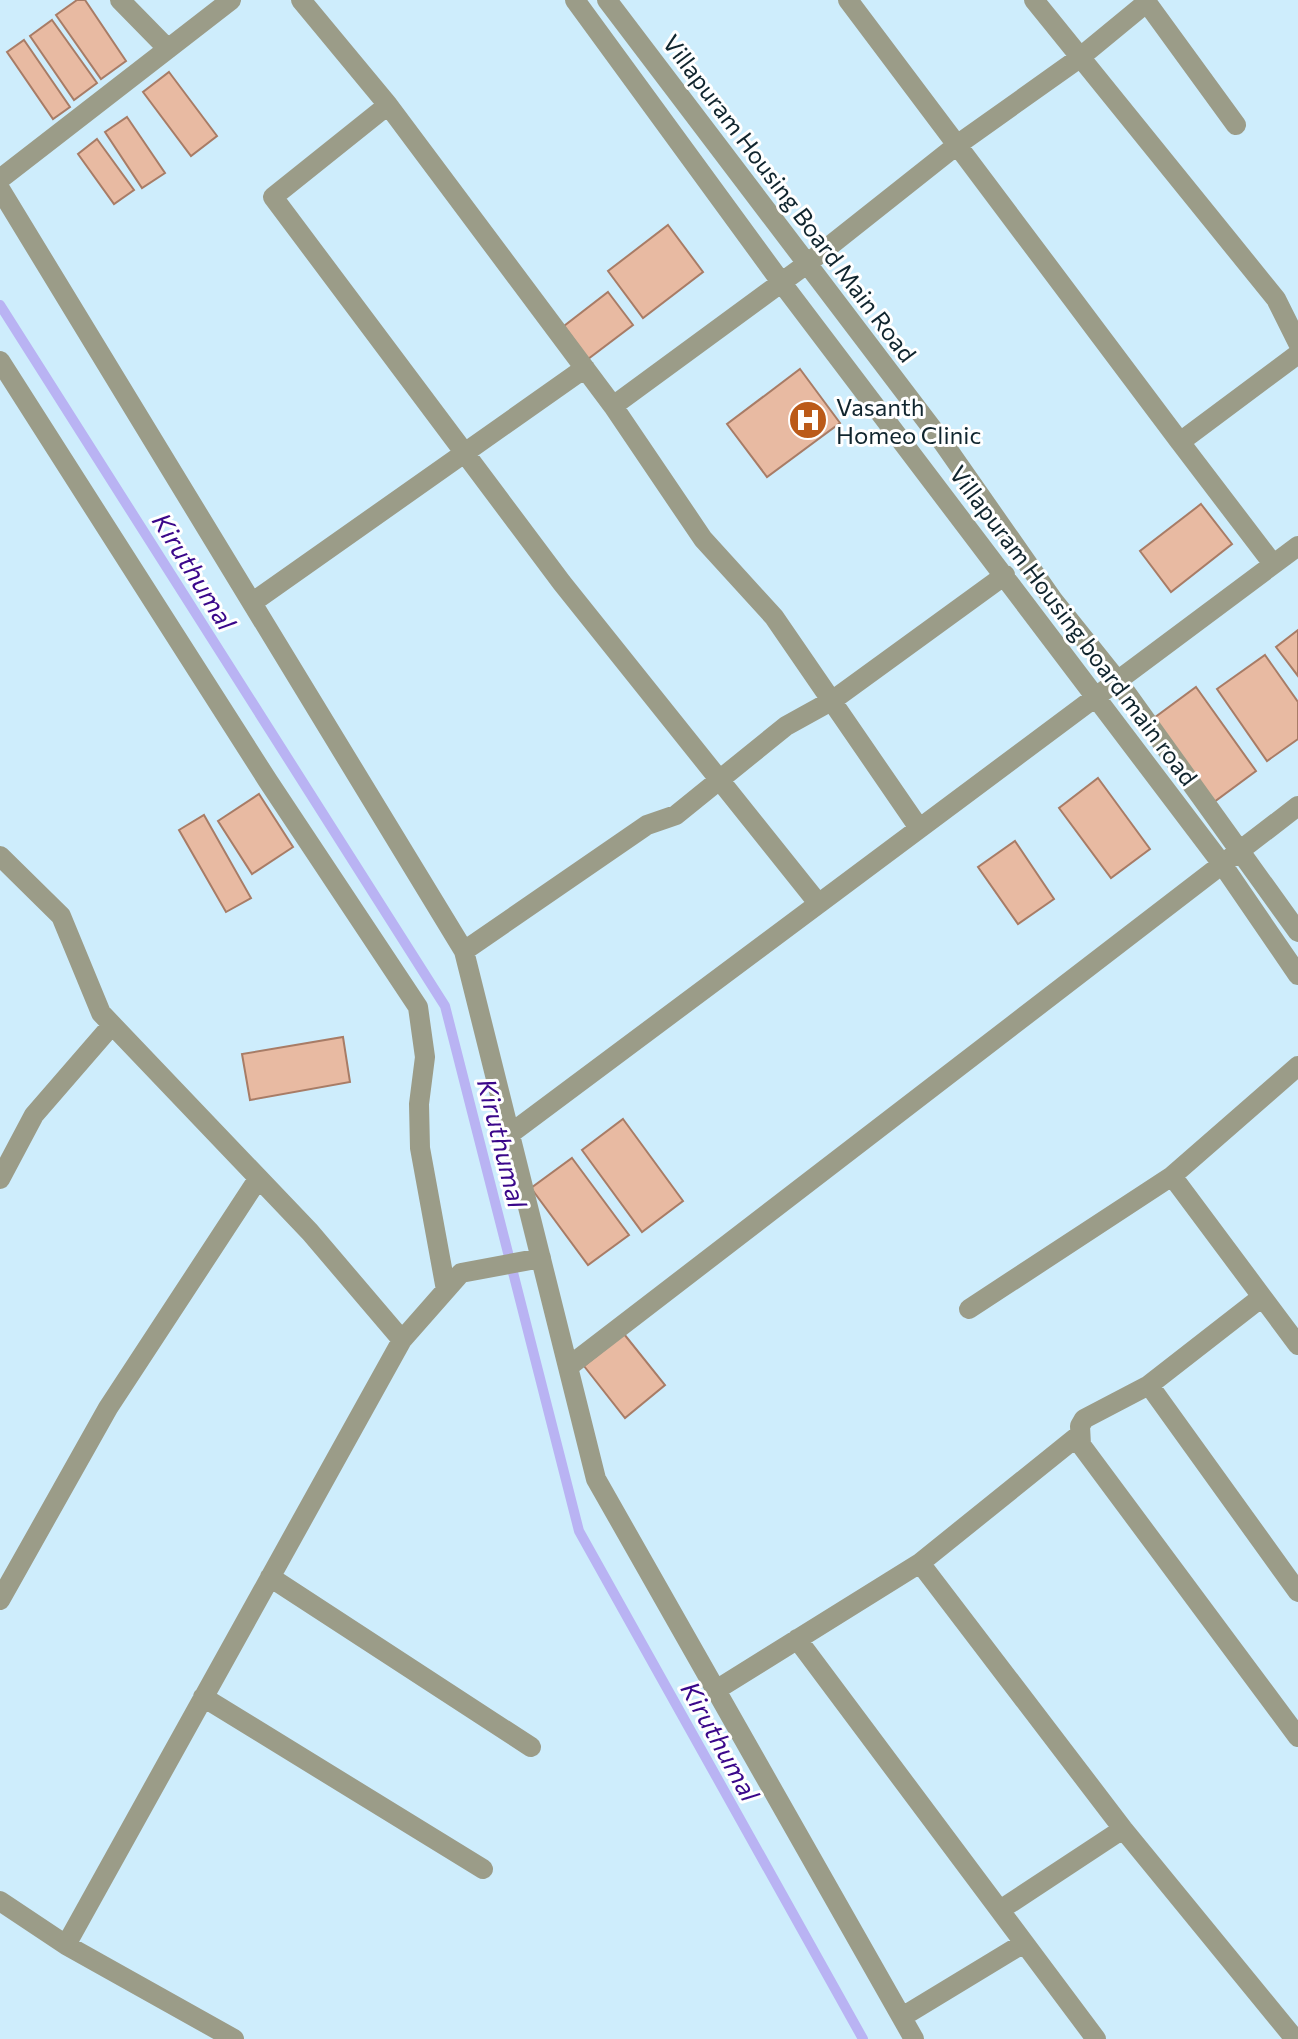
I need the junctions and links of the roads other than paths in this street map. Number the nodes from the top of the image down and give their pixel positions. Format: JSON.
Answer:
{"nodes":[{"id":1,"x":120,"y":0,"type":"edge"},
{"id":2,"x":231,"y":0,"type":"edge"},
{"id":3,"x":301,"y":0,"type":"edge"},
{"id":4,"x":575,"y":0,"type":"edge"},
{"id":5,"x":607,"y":0,"type":"edge"},
{"id":6,"x":848,"y":0,"type":"edge"},
{"id":7,"x":1034,"y":0,"type":"edge"},
{"id":8,"x":1146,"y":1,"type":"edge"},
{"id":9,"x":168,"y":49,"type":"junction"},
{"id":10,"x":1078,"y":59,"type":"junction"},
{"id":11,"x":388,"y":105,"type":"junction"},
{"id":12,"x":1236,"y":125,"type":"dead end"},
{"id":13,"x":957,"y":145,"type":"junction"},
{"id":14,"x":0,"y":179,"type":"edge"},
{"id":15,"x":0,"y":189,"type":"edge"},
{"id":16,"x":808,"y":263,"type":"junction"},
{"id":17,"x":781,"y":282,"type":"junction"},
{"id":18,"x":1298,"y":343,"type":"edge"},
{"id":19,"x":1298,"y":354,"type":"edge"},
{"id":20,"x":0,"y":361,"type":"edge"},
{"id":21,"x":585,"y":368,"type":"junction"},
{"id":22,"x":613,"y":406,"type":"junction"},
{"id":23,"x":1180,"y":442,"type":"junction"},
{"id":24,"x":463,"y":452,"type":"junction"},
{"id":25,"x":1298,"y":546,"type":"edge"},
{"id":26,"x":1273,"y":564,"type":"junction"},
{"id":27,"x":1005,"y":575,"type":"junction"},
{"id":28,"x":253,"y":602,"type":"junction"},
{"id":29,"x":1117,"y":680,"type":"junction"},
{"id":30,"x":1096,"y":696,"type":"junction"},
{"id":31,"x":833,"y":700,"type":"junction"},
{"id":32,"x":718,"y":778,"type":"junction"},
{"id":33,"x":1298,"y":806,"type":"edge"},
{"id":34,"x":919,"y":828,"type":"junction"},
{"id":35,"x":0,"y":856,"type":"edge"},
{"id":36,"x":1230,"y":857,"type":"junction"},
{"id":37,"x":818,"y":903,"type":"junction"},
{"id":38,"x":1298,"y":932,"type":"edge"},
{"id":39,"x":464,"y":951,"type":"junction"},
{"id":40,"x":1298,"y":975,"type":"edge"},
{"id":41,"x":112,"y":1025,"type":"junction"},
{"id":42,"x":1298,"y":1066,"type":"edge"},
{"id":43,"x":510,"y":1134,"type":"junction"},
{"id":44,"x":1172,"y":1176,"type":"junction"},
{"id":45,"x":0,"y":1179,"type":"edge"},
{"id":46,"x":258,"y":1179,"type":"junction"},
{"id":47,"x":533,"y":1260,"type":"junction"},
{"id":48,"x":446,"y":1290,"type":"junction"},
{"id":49,"x":1262,"y":1297,"type":"junction"},
{"id":50,"x":969,"y":1309,"type":"dead end"},
{"id":51,"x":402,"y":1340,"type":"junction"},
{"id":52,"x":1298,"y":1345,"type":"edge"},
{"id":53,"x":568,"y":1367,"type":"junction"},
{"id":54,"x":1149,"y":1385,"type":"junction"},
{"id":55,"x":1079,"y":1435,"type":"junction"},
{"id":56,"x":920,"y":1563,"type":"junction"},
{"id":57,"x":270,"y":1577,"type":"junction"},
{"id":58,"x":1298,"y":1592,"type":"edge"},
{"id":59,"x":0,"y":1600,"type":"edge"},
{"id":60,"x":797,"y":1639,"type":"junction"},
{"id":61,"x":716,"y":1690,"type":"junction"},
{"id":62,"x":203,"y":1697,"type":"junction"},
{"id":63,"x":1291,"y":1714,"type":"edge"},
{"id":64,"x":1298,"y":1737,"type":"edge"},
{"id":65,"x":531,"y":1747,"type":"dead end"},
{"id":66,"x":1123,"y":1829,"type":"junction"},
{"id":67,"x":483,"y":1869,"type":"dead end"},
{"id":68,"x":0,"y":1901,"type":"edge"},
{"id":69,"x":1000,"y":1910,"type":"junction"},
{"id":70,"x":1024,"y":1943,"type":"junction"},
{"id":71,"x":66,"y":1945,"type":"junction"},
{"id":72,"x":902,"y":2017,"type":"junction"},
{"id":73,"x":234,"y":2039,"type":"edge"},
{"id":74,"x":914,"y":2039,"type":"edge"},
{"id":75,"x":1096,"y":2039,"type":"edge"},
{"id":76,"x":1295,"y":2039,"type":"edge"}],
"edges":[{"from":1,"to":9,"type":"street"},
{"from":2,"to":9,"type":"street"},
{"from":3,"to":11,"type":"street"},
{"from":4,"to":17,"type":"street","name":"Villapuram Housing board main road"},
{"from":5,"to":16,"type":"street","name":"Villapuram Housing Board Main Road"},
{"from":6,"to":13,"type":"street"},
{"from":7,"to":10,"type":"street"},
{"from":8,"to":10,"type":"street"},
{"from":8,"to":12,"type":"street"},
{"from":9,"to":14,"type":"street"},
{"from":10,"to":13,"type":"street"},
{"from":10,"to":18,"type":"street"},
{"from":11,"to":21,"type":"street"},
{"from":11,"to":24,"type":"street"},
{"from":13,"to":16,"type":"street"},
{"from":13,"to":23,"type":"street"},
{"from":15,"to":28,"type":"street"},
{"from":16,"to":17,"type":"street"},
{"from":16,"to":29,"type":"street","name":"Villapuram Housing Board Main Road"},
{"from":17,"to":22,"type":"street"},
{"from":17,"to":27,"type":"street","name":"Villapuram Housing board main road"},
{"from":19,"to":23,"type":"street"},
{"from":20,"to":48,"type":"street"},
{"from":21,"to":22,"type":"street"},
{"from":21,"to":24,"type":"street"},
{"from":22,"to":31,"type":"street"},
{"from":23,"to":26,"type":"street"},
{"from":24,"to":28,"type":"street"},
{"from":24,"to":32,"type":"street"},
{"from":25,"to":26,"type":"street"},
{"from":26,"to":29,"type":"street"},
{"from":27,"to":30,"type":"street","name":"Villapuram Housing board main road"},
{"from":27,"to":31,"type":"street"},
{"from":28,"to":39,"type":"street"},
{"from":29,"to":30,"type":"street"},
{"from":29,"to":36,"type":"street","name":"Villapuram Housing Board Main Road"},
{"from":30,"to":34,"type":"street"},
{"from":30,"to":36,"type":"street","name":"Villapuram Housing board main road"},
{"from":31,"to":32,"type":"street"},
{"from":31,"to":34,"type":"street"},
{"from":32,"to":37,"type":"street"},
{"from":32,"to":39,"type":"street"},
{"from":33,"to":36,"type":"street"},
{"from":34,"to":37,"type":"street"},
{"from":35,"to":41,"type":"street"},
{"from":36,"to":38,"type":"street","name":"Villapuram Housing Board Main Road"},
{"from":36,"to":40,"type":"street","name":"Villapuram Housing board main road"},
{"from":36,"to":53,"type":"street"},
{"from":37,"to":43,"type":"street"},
{"from":39,"to":43,"type":"street"},
{"from":41,"to":45,"type":"street"},
{"from":41,"to":46,"type":"street"},
{"from":42,"to":44,"type":"street"},
{"from":43,"to":47,"type":"street"},
{"from":44,"to":49,"type":"street"},
{"from":44,"to":50,"type":"street"},
{"from":46,"to":51,"type":"street"},
{"from":46,"to":59,"type":"street"},
{"from":47,"to":48,"type":"street"},
{"from":47,"to":53,"type":"street"},
{"from":48,"to":51,"type":"street"},
{"from":49,"to":52,"type":"street"},
{"from":49,"to":54,"type":"street"},
{"from":51,"to":57,"type":"street"},
{"from":53,"to":61,"type":"street"},
{"from":54,"to":55,"type":"street"},
{"from":54,"to":58,"type":"street"},
{"from":55,"to":56,"type":"street"},
{"from":55,"to":63,"type":"street"},
{"from":56,"to":60,"type":"street"},
{"from":56,"to":66,"type":"street"},
{"from":57,"to":62,"type":"street"},
{"from":57,"to":65,"type":"street"},
{"from":60,"to":61,"type":"street"},
{"from":60,"to":69,"type":"street"},
{"from":61,"to":72,"type":"street"},
{"from":62,"to":67,"type":"street"},
{"from":62,"to":71,"type":"street"},
{"from":63,"to":64,"type":"street"},
{"from":66,"to":69,"type":"street"},
{"from":66,"to":76,"type":"street"},
{"from":68,"to":71,"type":"street"},
{"from":69,"to":70,"type":"street"},
{"from":70,"to":72,"type":"street"},
{"from":70,"to":75,"type":"street"},
{"from":71,"to":73,"type":"street"},
{"from":72,"to":74,"type":"street"}]}
